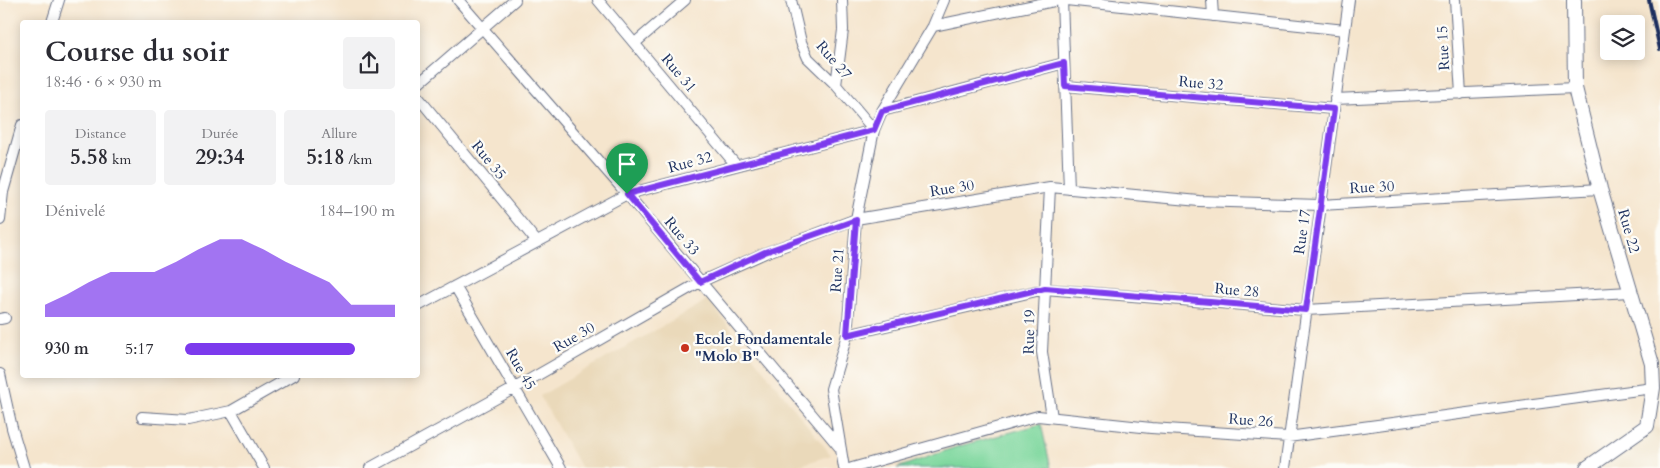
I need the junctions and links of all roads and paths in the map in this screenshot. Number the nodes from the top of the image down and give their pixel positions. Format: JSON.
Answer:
{"nodes":[{"id":1,"x":59,"y":0,"type":"edge"},
{"id":2,"x":458,"y":0,"type":"edge"},
{"id":3,"x":516,"y":0,"type":"edge"},
{"id":4,"x":598,"y":0,"type":"edge"},
{"id":5,"x":685,"y":0,"type":"edge"},
{"id":6,"x":790,"y":0,"type":"edge"},
{"id":7,"x":842,"y":0,"type":"edge"},
{"id":8,"x":944,"y":0,"type":"edge"},
{"id":9,"x":1060,"y":0,"type":"edge"},
{"id":10,"x":1066,"y":0,"type":"edge"},
{"id":11,"x":1212,"y":0,"type":"edge"},
{"id":12,"x":1349,"y":0,"type":"edge"},
{"id":13,"x":1455,"y":0,"type":"edge"},
{"id":14,"x":1574,"y":0,"type":"edge"},
{"id":15,"x":1213,"y":16,"type":"junction"},
{"id":16,"x":53,"y":20,"type":"edge"},
{"id":17,"x":933,"y":26,"type":"junction"},
{"id":18,"x":482,"y":29,"type":"junction"},
{"id":19,"x":1345,"y":30,"type":"junction"},
{"id":20,"x":634,"y":43,"type":"junction"},
{"id":21,"x":1064,"y":63,"type":"junction"},
{"id":22,"x":420,"y":82,"type":"edge"},
{"id":23,"x":836,"y":85,"type":"junction"},
{"id":24,"x":1065,"y":86,"type":"junction"},
{"id":25,"x":1575,"y":88,"type":"junction"},
{"id":26,"x":1461,"y":94,"type":"junction"},
{"id":27,"x":420,"y":98,"type":"edge"},
{"id":28,"x":1335,"y":104,"type":"junction"},
{"id":29,"x":882,"y":111,"type":"junction"},
{"id":30,"x":874,"y":130,"type":"junction"},
{"id":31,"x":20,"y":132,"type":"edge"},
{"id":32,"x":736,"y":165,"type":"junction"},
{"id":33,"x":1050,"y":187,"type":"junction"},
{"id":34,"x":1069,"y":189,"type":"junction"},
{"id":35,"x":1600,"y":189,"type":"junction"},
{"id":36,"x":627,"y":194,"type":"junction"},
{"id":37,"x":1320,"y":205,"type":"junction"},
{"id":38,"x":0,"y":220,"type":"edge"},
{"id":39,"x":856,"y":220,"type":"junction"},
{"id":40,"x":536,"y":242,"type":"junction"},
{"id":41,"x":700,"y":282,"type":"junction"},
{"id":42,"x":455,"y":286,"type":"junction"},
{"id":43,"x":1045,"y":288,"type":"junction"},
{"id":44,"x":1630,"y":292,"type":"junction"},
{"id":45,"x":420,"y":302,"type":"edge"},
{"id":46,"x":1306,"y":310,"type":"junction"},
{"id":47,"x":847,"y":335,"type":"junction"},
{"id":48,"x":0,"y":374,"type":"edge"},
{"id":49,"x":289,"y":378,"type":"edge"},
{"id":50,"x":515,"y":388,"type":"junction"},
{"id":51,"x":1653,"y":388,"type":"junction"},
{"id":52,"x":231,"y":411,"type":"junction"},
{"id":53,"x":142,"y":417,"type":"dead end"},
{"id":54,"x":1052,"y":417,"type":"junction"},
{"id":55,"x":1288,"y":437,"type":"junction"},
{"id":56,"x":841,"y":449,"type":"junction"},
{"id":57,"x":24,"y":468,"type":"edge"},
{"id":58,"x":264,"y":468,"type":"edge"},
{"id":59,"x":370,"y":468,"type":"edge"},
{"id":60,"x":561,"y":468,"type":"edge"},
{"id":61,"x":844,"y":468,"type":"edge"},
{"id":62,"x":852,"y":468,"type":"edge"},
{"id":63,"x":1285,"y":468,"type":"edge"},
{"id":64,"x":1587,"y":468,"type":"edge"}],
"edges":[{"from":1,"to":16,"type":"street"},
{"from":2,"to":18,"type":"street","name":"Rue 33"},
{"from":3,"to":18,"type":"street"},
{"from":4,"to":20,"type":"street","name":"Rue 31"},
{"from":5,"to":20,"type":"street"},
{"from":6,"to":23,"type":"street","name":"Rue 27"},
{"from":7,"to":23,"type":"street"},
{"from":8,"to":17,"type":"street","name":"Rue 21"},
{"from":9,"to":17,"type":"street"},
{"from":9,"to":21,"type":"street"},
{"from":10,"to":15,"type":"street"},
{"from":11,"to":15,"type":"street"},
{"from":12,"to":19,"type":"street","name":"Rue 17"},
{"from":13,"to":26,"type":"street","name":"Rue 15"},
{"from":14,"to":25,"type":"street","name":"Rue 22"},
{"from":15,"to":19,"type":"street"},
{"from":17,"to":29,"type":"street","name":"Rue 21"},
{"from":18,"to":22,"type":"street"},
{"from":18,"to":36,"type":"street","name":"Rue 33"},
{"from":19,"to":28,"type":"street","name":"Rue 17"},
{"from":20,"to":32,"type":"street","name":"Rue 31"},
{"from":21,"to":24,"type":"street"},
{"from":21,"to":29,"type":"street"},
{"from":23,"to":30,"type":"street","name":"Rue 27"},
{"from":24,"to":28,"type":"street","name":"Rue 32"},
{"from":24,"to":34,"type":"street"},
{"from":25,"to":26,"type":"street","name":"Rue 32"},
{"from":25,"to":35,"type":"street","name":"Rue 22"},
{"from":26,"to":28,"type":"street","name":"Rue 32"},
{"from":27,"to":40,"type":"street","name":"Rue 35"},
{"from":28,"to":37,"type":"street","name":"Rue 17"},
{"from":29,"to":30,"type":"street","name":"Rue 21"},
{"from":30,"to":32,"type":"street","name":"Rue 32"},
{"from":30,"to":39,"type":"street","name":"Rue 21"},
{"from":31,"to":38,"type":"street"},
{"from":32,"to":36,"type":"street","name":"Rue 32"},
{"from":33,"to":34,"type":"street","name":"Rue 30"},
{"from":33,"to":39,"type":"street","name":"Rue 30"},
{"from":33,"to":43,"type":"street","name":"Rue 19"},
{"from":34,"to":37,"type":"street","name":"Rue 30"},
{"from":35,"to":37,"type":"street","name":"Rue 30"},
{"from":35,"to":44,"type":"street","name":"Rue 22"},
{"from":36,"to":40,"type":"street","name":"Rue 32"},
{"from":36,"to":41,"type":"street","name":"Rue 33"},
{"from":37,"to":46,"type":"street","name":"Rue 17"},
{"from":39,"to":41,"type":"street","name":"Rue 30"},
{"from":39,"to":47,"type":"street","name":"Rue 21"},
{"from":40,"to":42,"type":"street","name":"Rue 32"},
{"from":41,"to":50,"type":"street","name":"Rue 30"},
{"from":41,"to":56,"type":"street","name":"Rue 33"},
{"from":42,"to":45,"type":"street","name":"Rue 32"},
{"from":42,"to":50,"type":"street","name":"Rue 45"},
{"from":43,"to":46,"type":"street","name":"Rue 28"},
{"from":43,"to":47,"type":"street","name":"Rue 28"},
{"from":43,"to":54,"type":"street","name":"Rue 19"},
{"from":44,"to":46,"type":"street","name":"Rue 28"},
{"from":44,"to":51,"type":"street","name":"Rue 22"},
{"from":46,"to":55,"type":"street","name":"Rue 17"},
{"from":47,"to":56,"type":"street","name":"Rue 21"},
{"from":48,"to":57,"type":"street"},
{"from":49,"to":52,"type":"street"},
{"from":50,"to":59,"type":"street","name":"Rue 30"},
{"from":50,"to":60,"type":"street","name":"Rue 45"},
{"from":51,"to":55,"type":"street","name":"Rue 26"},
{"from":51,"to":64,"type":"street","name":"Rue 22"},
{"from":52,"to":53,"type":"street"},
{"from":52,"to":58,"type":"street"},
{"from":54,"to":55,"type":"street","name":"Rue 26"},
{"from":54,"to":62,"type":"street","name":"Rue 26"},
{"from":55,"to":63,"type":"street","name":"Rue 17"},
{"from":56,"to":61,"type":"street","name":"Rue 21"}]}
